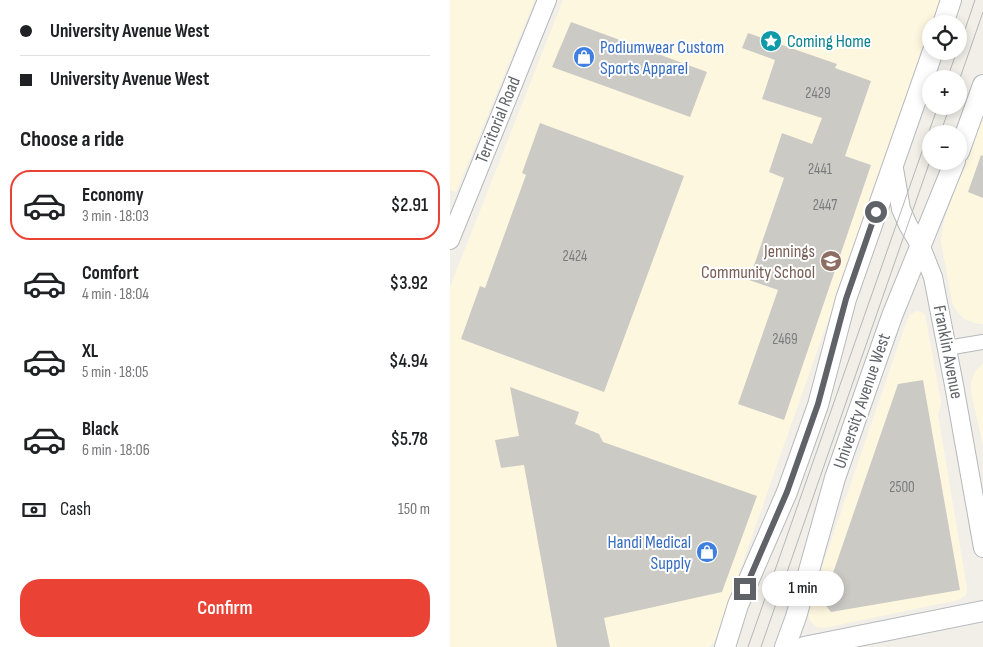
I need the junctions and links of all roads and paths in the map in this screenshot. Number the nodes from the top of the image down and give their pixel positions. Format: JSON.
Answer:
{"nodes":[{"id":1,"x":547,"y":0,"type":"edge"},
{"id":2,"x":951,"y":0,"type":"edge"},
{"id":3,"x":946,"y":15,"type":"edge"},
{"id":4,"x":930,"y":60,"type":"edge"},
{"id":5,"x":983,"y":85,"type":"edge"},
{"id":6,"x":967,"y":130,"type":"edge"},
{"id":7,"x":893,"y":163,"type":"junction"},
{"id":8,"x":951,"y":170,"type":"edge"},
{"id":9,"x":450,"y":240,"type":"edge"},
{"id":10,"x":921,"y":247,"type":"junction"},
{"id":11,"x":983,"y":342,"type":"edge"},
{"id":12,"x":947,"y":348,"type":"junction"},
{"id":13,"x":983,"y":548,"type":"edge"},
{"id":14,"x":983,"y":611,"type":"edge"},
{"id":15,"x":724,"y":647,"type":"edge"},
{"id":16,"x":785,"y":647,"type":"edge"},
{"id":17,"x":804,"y":647,"type":"edge"}],
"edges":[{"from":1,"to":9,"type":"street","name":"Territorial Road"},
{"from":2,"to":3,"type":"main road"},
{"from":4,"to":7,"type":"main road"},
{"from":5,"to":6,"type":"main road"},
{"from":7,"to":10,"type":"street","name":"Franklin Avenue"},
{"from":7,"to":15,"type":"main road"},
{"from":8,"to":10,"type":"main road","name":"University Avenue West"},
{"from":10,"to":12,"type":"street","name":"Franklin Avenue"},
{"from":10,"to":16,"type":"main road","name":"University Avenue West"},
{"from":11,"to":12,"type":"street"},
{"from":12,"to":13,"type":"street","name":"Franklin Avenue"},
{"from":14,"to":17,"type":"main road"}]}
